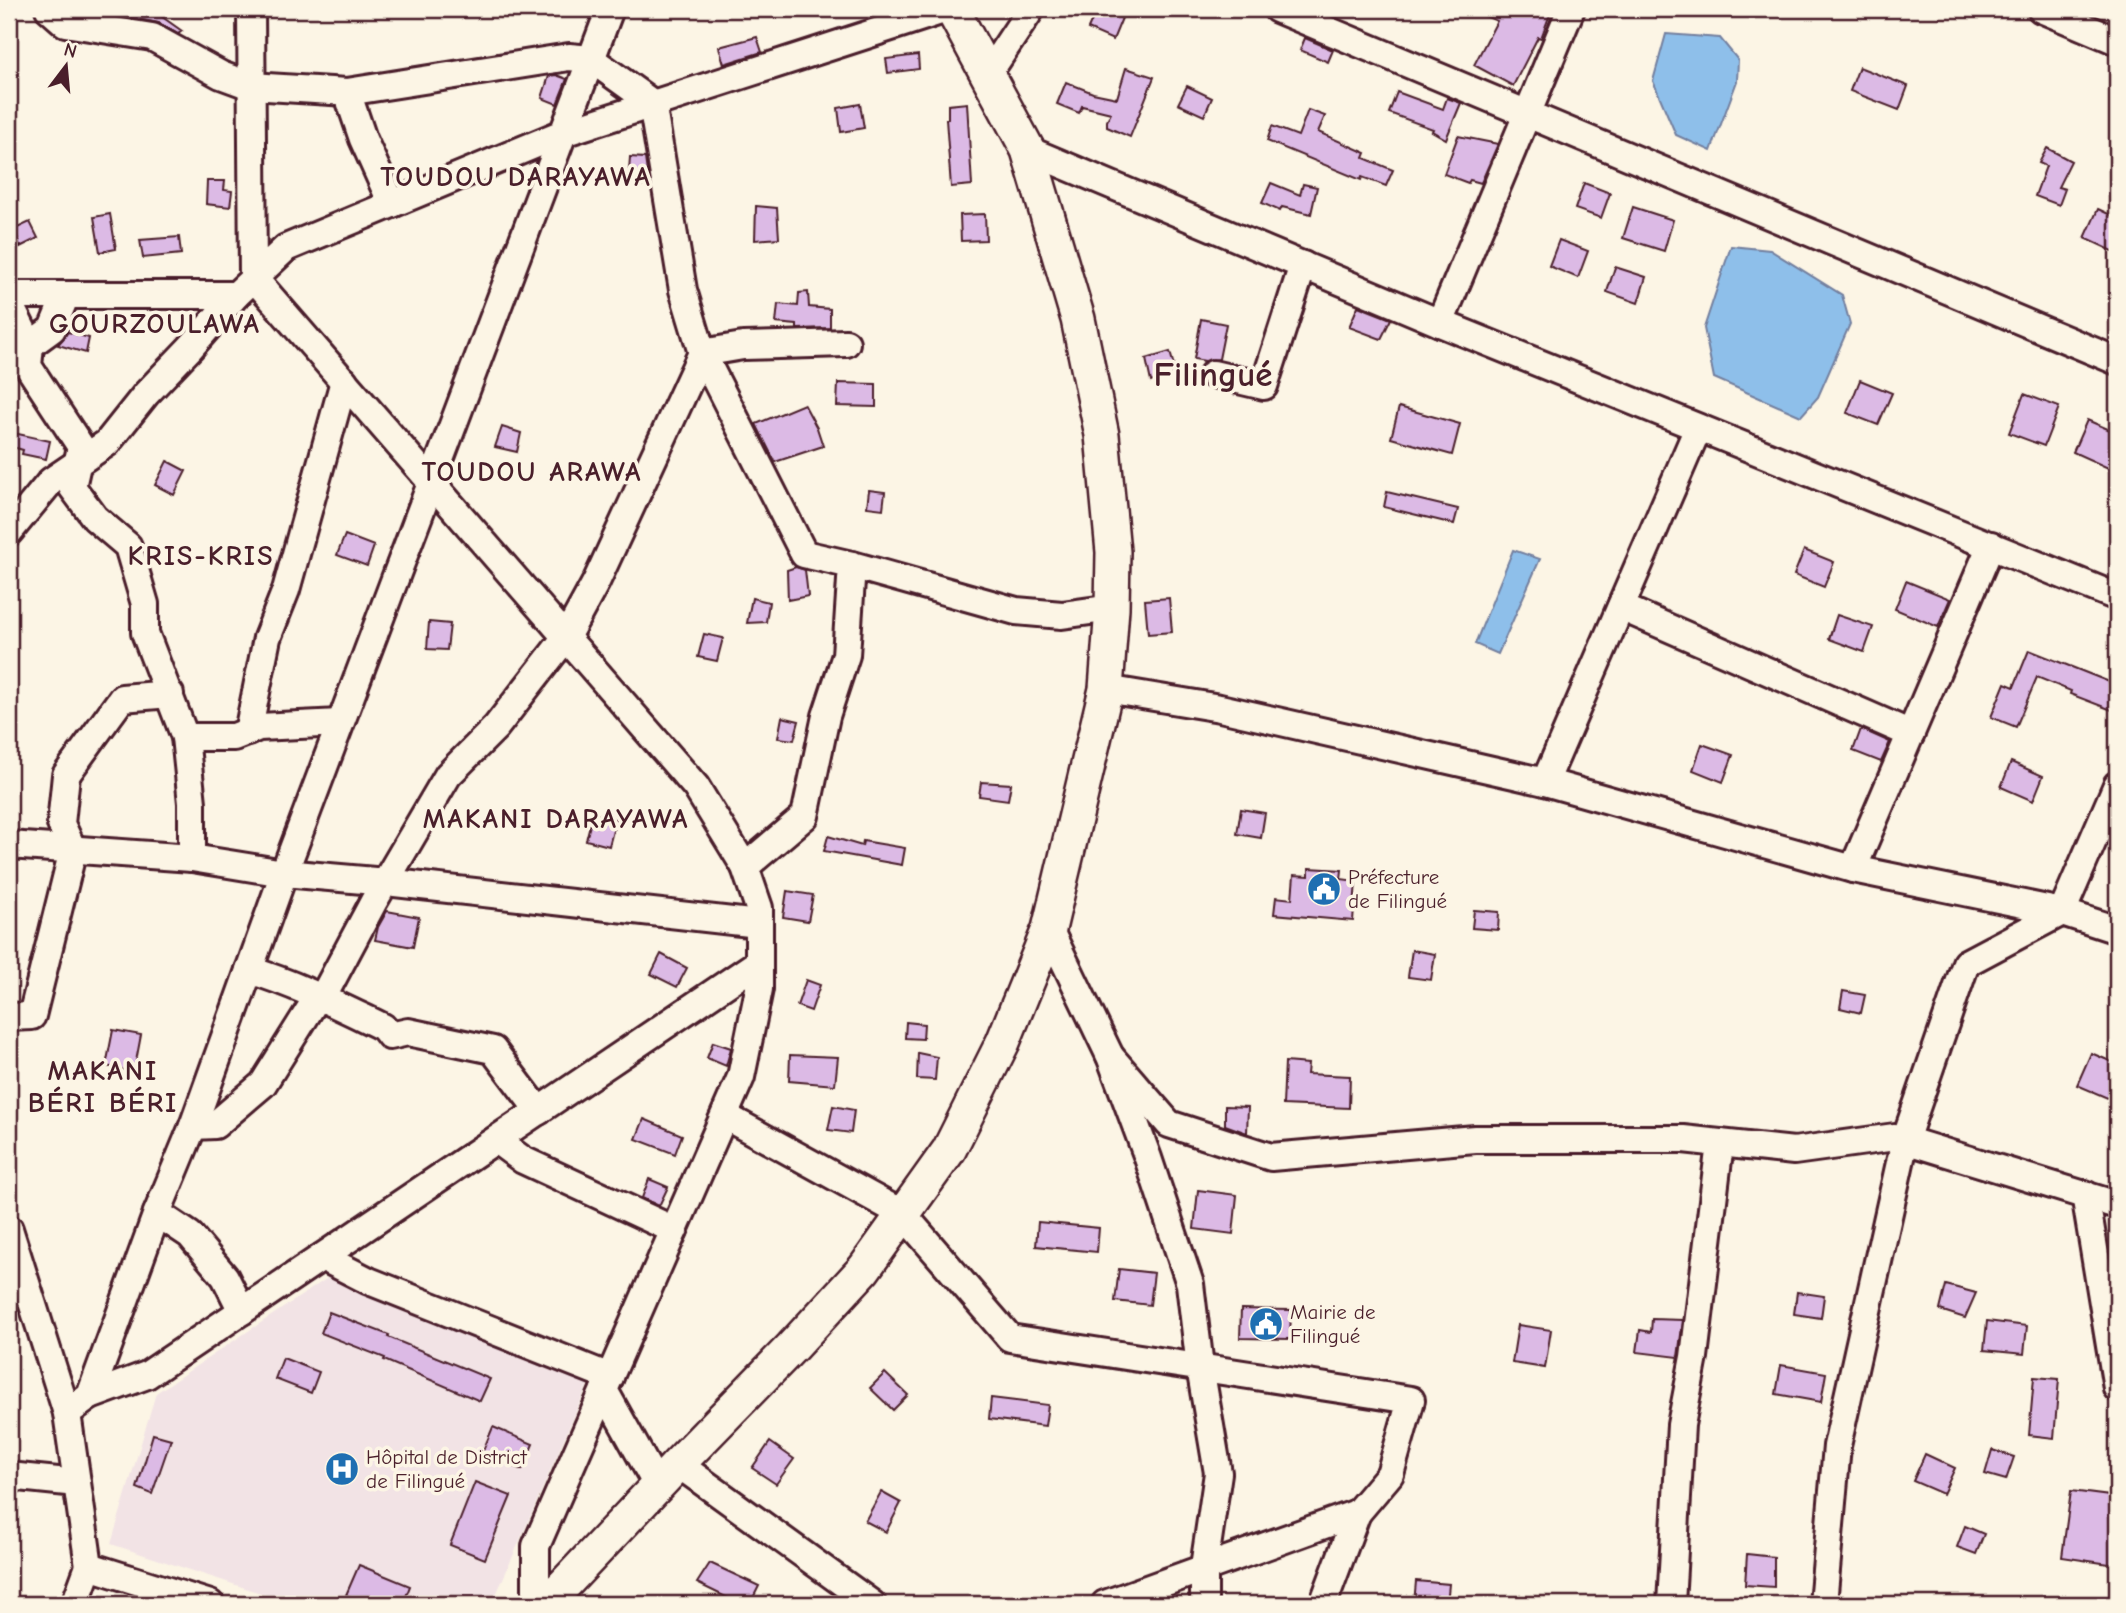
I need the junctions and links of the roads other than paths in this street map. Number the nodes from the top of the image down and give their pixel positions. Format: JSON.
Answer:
{"nodes":[{"id":1,"x":49,"y":9,"type":"edge"},
{"id":2,"x":251,"y":9,"type":"edge"},
{"id":3,"x":610,"y":9,"type":"edge"},
{"id":4,"x":949,"y":9,"type":"edge"},
{"id":5,"x":1031,"y":9,"type":"edge"},
{"id":6,"x":1276,"y":9,"type":"edge"},
{"id":7,"x":1571,"y":9,"type":"edge"},
{"id":8,"x":2041,"y":9,"type":"edge"},
{"id":9,"x":2117,"y":41,"type":"edge"},
{"id":10,"x":591,"y":59,"type":"junction"},
{"id":11,"x":988,"y":74,"type":"junction"},
{"id":12,"x":251,"y":86,"type":"junction"},
{"id":13,"x":347,"y":92,"type":"junction"},
{"id":14,"x":652,"y":103,"type":"junction"},
{"id":15,"x":1527,"y":115,"type":"junction"},
{"id":16,"x":563,"y":133,"type":"junction"},
{"id":17,"x":1028,"y":150,"type":"junction"},
{"id":18,"x":392,"y":204,"type":"junction"},
{"id":19,"x":1303,"y":265,"type":"junction"},
{"id":20,"x":244,"y":286,"type":"junction"},
{"id":21,"x":9,"y":295,"type":"edge"},
{"id":22,"x":66,"y":295,"type":"junction"},
{"id":23,"x":9,"y":303,"type":"edge"},
{"id":24,"x":1440,"y":323,"type":"junction"},
{"id":25,"x":845,"y":343,"type":"dead end"},
{"id":26,"x":702,"y":353,"type":"junction"},
{"id":27,"x":2117,"y":361,"type":"edge"},
{"id":28,"x":22,"y":363,"type":"edge"},
{"id":29,"x":1213,"y":374,"type":"dead end"},
{"id":30,"x":344,"y":381,"type":"junction"},
{"id":31,"x":1698,"y":428,"type":"junction"},
{"id":32,"x":78,"y":463,"type":"junction"},
{"id":33,"x":432,"y":481,"type":"junction"},
{"id":34,"x":9,"y":532,"type":"edge"},
{"id":35,"x":1991,"y":545,"type":"junction"},
{"id":36,"x":852,"y":565,"type":"junction"},
{"id":37,"x":2117,"y":597,"type":"edge"},
{"id":38,"x":1621,"y":607,"type":"junction"},
{"id":39,"x":1112,"y":608,"type":"junction"},
{"id":40,"x":566,"y":637,"type":"junction"},
{"id":41,"x":1106,"y":689,"type":"junction"},
{"id":42,"x":170,"y":694,"type":"junction"},
{"id":43,"x":340,"y":723,"type":"junction"},
{"id":44,"x":248,"y":732,"type":"junction"},
{"id":45,"x":1911,"y":734,"type":"junction"},
{"id":46,"x":185,"y":737,"type":"junction"},
{"id":47,"x":1545,"y":782,"type":"junction"},
{"id":48,"x":2117,"y":785,"type":"edge"},
{"id":49,"x":9,"y":845,"type":"edge"},
{"id":50,"x":73,"y":850,"type":"junction"},
{"id":51,"x":192,"y":858,"type":"junction"},
{"id":52,"x":746,"y":867,"type":"junction"},
{"id":53,"x":1853,"y":869,"type":"junction"},
{"id":54,"x":284,"y":873,"type":"junction"},
{"id":55,"x":386,"y":882,"type":"junction"},
{"id":56,"x":2062,"y":912,"type":"junction"},
{"id":57,"x":759,"y":925,"type":"junction"},
{"id":58,"x":1049,"y":929,"type":"junction"},
{"id":59,"x":2117,"y":930,"type":"edge"},
{"id":60,"x":759,"y":962,"type":"junction"},
{"id":61,"x":249,"y":970,"type":"junction"},
{"id":62,"x":320,"y":997,"type":"junction"},
{"id":63,"x":9,"y":1017,"type":"edge"},
{"id":64,"x":1110,"y":1056,"type":"junction"},
{"id":65,"x":538,"y":1111,"type":"junction"},
{"id":66,"x":725,"y":1116,"type":"junction"},
{"id":67,"x":193,"y":1126,"type":"junction"},
{"id":68,"x":495,"y":1140,"type":"junction"},
{"id":69,"x":1905,"y":1140,"type":"junction"},
{"id":70,"x":1720,"y":1143,"type":"junction"},
{"id":71,"x":2085,"y":1194,"type":"junction"},
{"id":72,"x":2117,"y":1205,"type":"edge"},
{"id":73,"x":157,"y":1213,"type":"junction"},
{"id":74,"x":903,"y":1214,"type":"junction"},
{"id":75,"x":9,"y":1228,"type":"edge"},
{"id":76,"x":674,"y":1230,"type":"junction"},
{"id":77,"x":322,"y":1257,"type":"junction"},
{"id":78,"x":242,"y":1311,"type":"junction"},
{"id":79,"x":1200,"y":1367,"type":"junction"},
{"id":80,"x":607,"y":1383,"type":"junction"},
{"id":81,"x":2117,"y":1388,"type":"edge"},
{"id":82,"x":90,"y":1396,"type":"junction"},
{"id":83,"x":67,"y":1413,"type":"junction"},
{"id":84,"x":668,"y":1475,"type":"junction"},
{"id":85,"x":9,"y":1476,"type":"edge"},
{"id":86,"x":77,"y":1483,"type":"junction"},
{"id":87,"x":1357,"y":1513,"type":"junction"},
{"id":88,"x":89,"y":1566,"type":"junction"},
{"id":89,"x":1204,"y":1567,"type":"junction"},
{"id":90,"x":75,"y":1604,"type":"edge"},
{"id":91,"x":210,"y":1604,"type":"edge"},
{"id":92,"x":536,"y":1604,"type":"edge"},
{"id":93,"x":546,"y":1604,"type":"edge"},
{"id":94,"x":872,"y":1604,"type":"edge"},
{"id":95,"x":1105,"y":1604,"type":"edge"},
{"id":96,"x":1204,"y":1604,"type":"edge"},
{"id":97,"x":1323,"y":1604,"type":"edge"},
{"id":98,"x":1671,"y":1604,"type":"edge"},
{"id":99,"x":1823,"y":1604,"type":"edge"}],
"edges":[{"from":1,"to":12,"type":"street"},
{"from":2,"to":12,"type":"street"},
{"from":3,"to":10,"type":"street"},
{"from":4,"to":11,"type":"main road"},
{"from":4,"to":14,"type":"street"},
{"from":5,"to":11,"type":"street"},
{"from":6,"to":15,"type":"street"},
{"from":7,"to":15,"type":"street"},
{"from":8,"to":9,"type":"street"},
{"from":10,"to":13,"type":"street"},
{"from":10,"to":14,"type":"street"},
{"from":10,"to":16,"type":"street"},
{"from":11,"to":17,"type":"main road"},
{"from":12,"to":13,"type":"street"},
{"from":12,"to":20,"type":"street"},
{"from":13,"to":18,"type":"street"},
{"from":14,"to":16,"type":"street"},
{"from":14,"to":26,"type":"street"},
{"from":15,"to":24,"type":"street"},
{"from":15,"to":27,"type":"street"},
{"from":16,"to":18,"type":"street"},
{"from":16,"to":33,"type":"street"},
{"from":17,"to":19,"type":"street"},
{"from":17,"to":39,"type":"main road"},
{"from":18,"to":20,"type":"street"},
{"from":19,"to":24,"type":"street"},
{"from":19,"to":29,"type":"street"},
{"from":20,"to":22,"type":"street"},
{"from":20,"to":30,"type":"street"},
{"from":20,"to":32,"type":"street"},
{"from":21,"to":22,"type":"street"},
{"from":22,"to":28,"type":"street"},
{"from":23,"to":28,"type":"street"},
{"from":24,"to":31,"type":"street"},
{"from":25,"to":26,"type":"street"},
{"from":26,"to":36,"type":"street"},
{"from":26,"to":40,"type":"street"},
{"from":28,"to":32,"type":"street"},
{"from":30,"to":33,"type":"street"},
{"from":30,"to":44,"type":"street"},
{"from":31,"to":35,"type":"street"},
{"from":31,"to":38,"type":"street"},
{"from":32,"to":34,"type":"street"},
{"from":32,"to":42,"type":"street"},
{"from":33,"to":40,"type":"street"},
{"from":33,"to":43,"type":"street"},
{"from":35,"to":37,"type":"street"},
{"from":35,"to":45,"type":"street"},
{"from":36,"to":39,"type":"street"},
{"from":36,"to":52,"type":"street"},
{"from":38,"to":45,"type":"street"},
{"from":38,"to":47,"type":"street"},
{"from":39,"to":41,"type":"main road"},
{"from":40,"to":52,"type":"street"},
{"from":40,"to":55,"type":"street"},
{"from":41,"to":47,"type":"street"},
{"from":41,"to":58,"type":"main road"},
{"from":42,"to":46,"type":"street"},
{"from":42,"to":50,"type":"street"},
{"from":43,"to":44,"type":"street"},
{"from":43,"to":54,"type":"street"},
{"from":44,"to":46,"type":"street"},
{"from":45,"to":53,"type":"street"},
{"from":46,"to":51,"type":"street"},
{"from":47,"to":53,"type":"street"},
{"from":48,"to":56,"type":"street"},
{"from":49,"to":50,"type":"street"},
{"from":50,"to":51,"type":"street"},
{"from":50,"to":63,"type":"street"},
{"from":51,"to":54,"type":"street"},
{"from":52,"to":57,"type":"street"},
{"from":53,"to":56,"type":"street"},
{"from":54,"to":55,"type":"street"},
{"from":54,"to":61,"type":"street"},
{"from":55,"to":57,"type":"street"},
{"from":55,"to":62,"type":"street"},
{"from":56,"to":59,"type":"street"},
{"from":56,"to":69,"type":"street"},
{"from":57,"to":60,"type":"street"},
{"from":58,"to":64,"type":"street"},
{"from":58,"to":74,"type":"main road"},
{"from":60,"to":65,"type":"street"},
{"from":60,"to":66,"type":"street"},
{"from":61,"to":62,"type":"street"},
{"from":61,"to":67,"type":"street"},
{"from":62,"to":65,"type":"street"},
{"from":62,"to":67,"type":"street"},
{"from":64,"to":70,"type":"street"},
{"from":64,"to":79,"type":"street"},
{"from":65,"to":68,"type":"street"},
{"from":66,"to":74,"type":"street"},
{"from":66,"to":76,"type":"street"},
{"from":67,"to":73,"type":"street"},
{"from":68,"to":76,"type":"street"},
{"from":68,"to":77,"type":"street"},
{"from":69,"to":70,"type":"street"},
{"from":69,"to":71,"type":"street"},
{"from":69,"to":99,"type":"street"},
{"from":70,"to":98,"type":"street"},
{"from":71,"to":72,"type":"street"},
{"from":71,"to":81,"type":"street"},
{"from":73,"to":78,"type":"street"},
{"from":73,"to":82,"type":"street"},
{"from":74,"to":79,"type":"street"},
{"from":74,"to":84,"type":"main road"},
{"from":75,"to":83,"type":"street"},
{"from":76,"to":80,"type":"street"},
{"from":77,"to":78,"type":"street"},
{"from":77,"to":80,"type":"street"},
{"from":78,"to":82,"type":"street"},
{"from":79,"to":87,"type":"street"},
{"from":79,"to":89,"type":"street"},
{"from":80,"to":84,"type":"street"},
{"from":80,"to":92,"type":"street"},
{"from":82,"to":83,"type":"street"},
{"from":83,"to":86,"type":"street"},
{"from":84,"to":93,"type":"main road"},
{"from":84,"to":94,"type":"street"},
{"from":85,"to":86,"type":"street"},
{"from":86,"to":88,"type":"street"},
{"from":87,"to":89,"type":"street"},
{"from":87,"to":97,"type":"street"},
{"from":88,"to":90,"type":"street"},
{"from":88,"to":91,"type":"street"},
{"from":89,"to":95,"type":"street"},
{"from":89,"to":96,"type":"street"}]}
